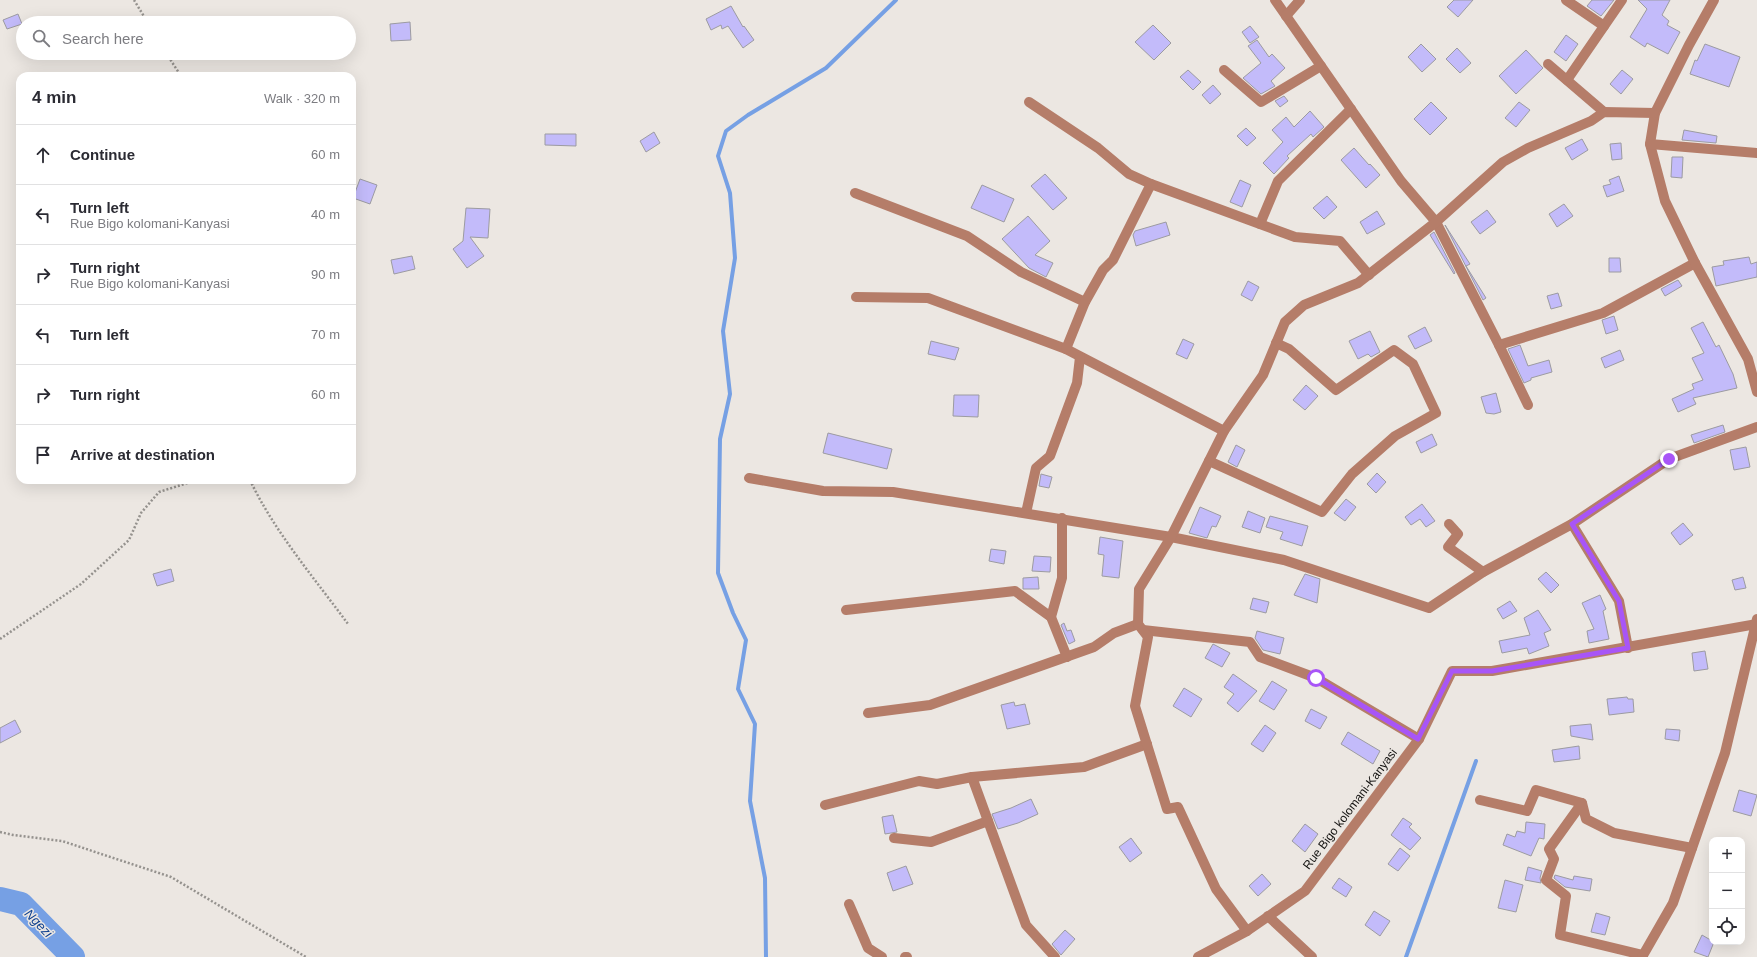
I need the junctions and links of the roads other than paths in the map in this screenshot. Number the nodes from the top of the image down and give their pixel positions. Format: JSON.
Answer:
{"nodes":[{"id":1,"x":1275,"y":0,"type":"edge"},
{"id":2,"x":1300,"y":0,"type":"edge"},
{"id":3,"x":1566,"y":0,"type":"edge"},
{"id":4,"x":1622,"y":0,"type":"edge"},
{"id":5,"x":1714,"y":0,"type":"edge"},
{"id":6,"x":1286,"y":16,"type":"junction"},
{"id":7,"x":1604,"y":26,"type":"junction"},
{"id":8,"x":1548,"y":64,"type":"dead end"},
{"id":9,"x":1321,"y":66,"type":"junction"},
{"id":10,"x":1224,"y":70,"type":"dead end"},
{"id":11,"x":1567,"y":80,"type":"junction"},
{"id":12,"x":1029,"y":102,"type":"dead end"},
{"id":13,"x":1351,"y":109,"type":"junction"},
{"id":14,"x":1604,"y":112,"type":"junction"},
{"id":15,"x":1656,"y":113,"type":"junction"},
{"id":16,"x":1650,"y":144,"type":"junction"},
{"id":17,"x":1757,"y":153,"type":"edge"},
{"id":18,"x":1150,"y":184,"type":"junction"},
{"id":19,"x":855,"y":193,"type":"dead end"},
{"id":20,"x":1436,"y":222,"type":"junction"},
{"id":21,"x":1260,"y":224,"type":"junction"},
{"id":22,"x":1695,"y":263,"type":"junction"},
{"id":23,"x":1369,"y":275,"type":"junction"},
{"id":24,"x":856,"y":297,"type":"dead end"},
{"id":25,"x":1086,"y":302,"type":"junction"},
{"id":26,"x":1276,"y":343,"type":"junction"},
{"id":27,"x":1499,"y":345,"type":"junction"},
{"id":28,"x":1066,"y":349,"type":"junction"},
{"id":29,"x":1753,"y":356,"type":"edge"},
{"id":30,"x":1080,"y":357,"type":"junction"},
{"id":31,"x":1757,"y":392,"type":"edge"},
{"id":32,"x":1528,"y":405,"type":"dead end"},
{"id":33,"x":1757,"y":427,"type":"edge"},
{"id":34,"x":1224,"y":431,"type":"junction"},
{"id":35,"x":1209,"y":461,"type":"junction"},
{"id":36,"x":749,"y":478,"type":"dead end"},
{"id":37,"x":1026,"y":513,"type":"junction"},
{"id":38,"x":1062,"y":518,"type":"junction"},
{"id":39,"x":1449,"y":524,"type":"dead end"},
{"id":40,"x":1572,"y":524,"type":"junction"},
{"id":41,"x":1171,"y":537,"type":"junction"},
{"id":42,"x":1482,"y":572,"type":"junction"},
{"id":43,"x":846,"y":610,"type":"dead end"},
{"id":44,"x":1051,"y":617,"type":"junction"},
{"id":45,"x":1757,"y":622,"type":"edge"},
{"id":46,"x":1141,"y":627,"type":"junction"},
{"id":47,"x":1628,"y":648,"type":"junction"},
{"id":48,"x":1066,"y":657,"type":"junction"},
{"id":49,"x":868,"y":713,"type":"dead end"},
{"id":50,"x":1418,"y":739,"type":"junction"},
{"id":51,"x":1147,"y":744,"type":"junction"},
{"id":52,"x":972,"y":778,"type":"junction"},
{"id":53,"x":1480,"y":800,"type":"dead end"},
{"id":54,"x":1582,"y":803,"type":"junction"},
{"id":55,"x":825,"y":805,"type":"dead end"},
{"id":56,"x":988,"y":821,"type":"junction"},
{"id":57,"x":894,"y":838,"type":"dead end"},
{"id":58,"x":1692,"y":848,"type":"junction"},
{"id":59,"x":849,"y":904,"type":"dead end"},
{"id":60,"x":1268,"y":916,"type":"junction"},
{"id":61,"x":1247,"y":931,"type":"junction"},
{"id":62,"x":1643,"y":956,"type":"edge"},
{"id":63,"x":882,"y":957,"type":"edge"},
{"id":64,"x":1055,"y":957,"type":"edge"},
{"id":65,"x":1198,"y":957,"type":"edge"},
{"id":66,"x":1312,"y":957,"type":"edge"}],
"edges":[{"from":1,"to":6,"type":"street"},
{"from":2,"to":6,"type":"street"},
{"from":3,"to":7,"type":"street"},
{"from":4,"to":7,"type":"street"},
{"from":5,"to":15,"type":"street"},
{"from":6,"to":9,"type":"street"},
{"from":7,"to":11,"type":"street"},
{"from":8,"to":11,"type":"street"},
{"from":9,"to":10,"type":"street"},
{"from":9,"to":13,"type":"street"},
{"from":11,"to":14,"type":"street"},
{"from":12,"to":18,"type":"street"},
{"from":13,"to":20,"type":"street"},
{"from":13,"to":21,"type":"street"},
{"from":14,"to":15,"type":"street"},
{"from":14,"to":20,"type":"street"},
{"from":15,"to":16,"type":"street"},
{"from":16,"to":17,"type":"street"},
{"from":16,"to":22,"type":"street"},
{"from":18,"to":21,"type":"street"},
{"from":18,"to":25,"type":"street"},
{"from":19,"to":25,"type":"street"},
{"from":20,"to":23,"type":"street"},
{"from":20,"to":27,"type":"street"},
{"from":21,"to":23,"type":"street"},
{"from":22,"to":27,"type":"street"},
{"from":22,"to":29,"type":"street"},
{"from":23,"to":26,"type":"street"},
{"from":24,"to":28,"type":"street"},
{"from":25,"to":28,"type":"street"},
{"from":26,"to":34,"type":"street"},
{"from":26,"to":35,"type":"street"},
{"from":27,"to":32,"type":"street"},
{"from":28,"to":30,"type":"street"},
{"from":29,"to":31,"type":"street"},
{"from":30,"to":34,"type":"street"},
{"from":30,"to":37,"type":"street"},
{"from":33,"to":40,"type":"street"},
{"from":34,"to":35,"type":"street"},
{"from":35,"to":41,"type":"street"},
{"from":36,"to":37,"type":"street"},
{"from":37,"to":38,"type":"street"},
{"from":38,"to":41,"type":"street"},
{"from":38,"to":44,"type":"street"},
{"from":39,"to":42,"type":"street"},
{"from":40,"to":42,"type":"street"},
{"from":40,"to":47,"type":"street"},
{"from":41,"to":42,"type":"street"},
{"from":41,"to":46,"type":"street"},
{"from":43,"to":44,"type":"street"},
{"from":44,"to":48,"type":"street"},
{"from":45,"to":47,"type":"street","name":"Rue Bigo kolomani-Kanyasi"},
{"from":45,"to":58,"type":"street"},
{"from":46,"to":48,"type":"street"},
{"from":46,"to":50,"type":"street"},
{"from":46,"to":51,"type":"street"},
{"from":47,"to":50,"type":"street","name":"Rue Bigo kolomani-Kanyasi"},
{"from":48,"to":49,"type":"street"},
{"from":50,"to":60,"type":"street","name":"Rue Bigo kolomani-Kanyasi"},
{"from":51,"to":52,"type":"street"},
{"from":51,"to":61,"type":"street"},
{"from":52,"to":55,"type":"street"},
{"from":52,"to":56,"type":"street"},
{"from":53,"to":54,"type":"street"},
{"from":54,"to":58,"type":"street"},
{"from":54,"to":62,"type":"street"},
{"from":56,"to":57,"type":"street"},
{"from":56,"to":64,"type":"street"},
{"from":58,"to":62,"type":"street"},
{"from":59,"to":63,"type":"street"},
{"from":60,"to":61,"type":"street","name":"Rue Bigo kolomani-Kanyasi"},
{"from":60,"to":66,"type":"street"},
{"from":61,"to":65,"type":"street","name":"Rue Bigo kolomani-Kanyasi"}]}
